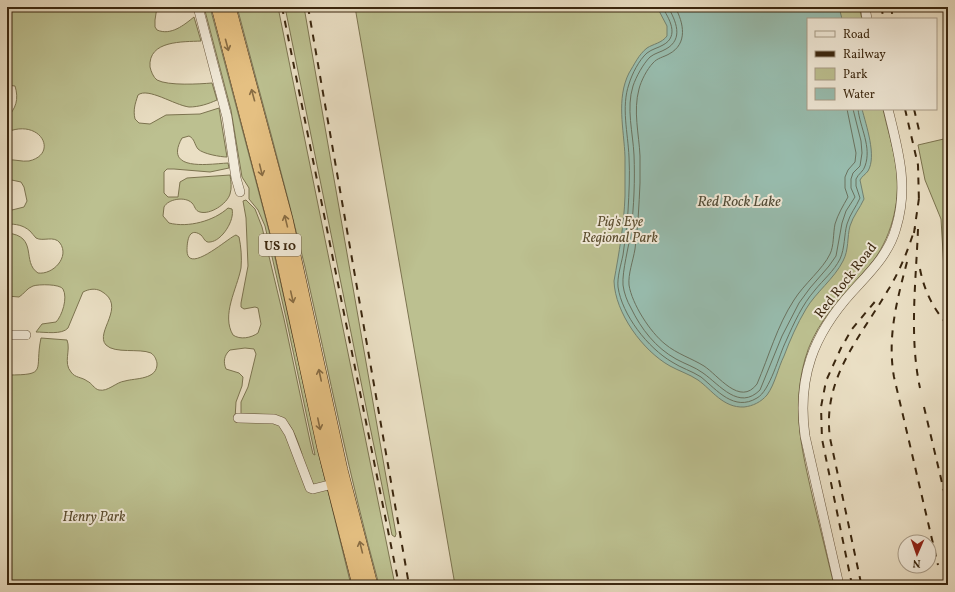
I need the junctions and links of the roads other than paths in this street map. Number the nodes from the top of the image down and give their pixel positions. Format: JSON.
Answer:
{"nodes":[{"id":1,"x":198,"y":7,"type":"edge"},
{"id":2,"x":218,"y":7,"type":"edge"},
{"id":3,"x":229,"y":7,"type":"edge"},
{"id":4,"x":865,"y":7,"type":"edge"},
{"id":5,"x":867,"y":18,"type":"edge"},
{"id":6,"x":888,"y":110,"type":"edge"},
{"id":7,"x":240,"y":192,"type":"dead end"},
{"id":8,"x":7,"y":335,"type":"edge"},
{"id":9,"x":26,"y":335,"type":"dead end"},
{"id":10,"x":238,"y":418,"type":"dead end"},
{"id":11,"x":338,"y":483,"type":"junction"},
{"id":12,"x":359,"y":585,"type":"edge"},
{"id":13,"x":371,"y":585,"type":"edge"},
{"id":14,"x":839,"y":585,"type":"edge"}],
"edges":[{"from":1,"to":7,"type":"street"},
{"from":2,"to":11,"type":"highway","number":"US 10","one_way":true},
{"from":11,"to":3,"type":"highway","number":"US 10","one_way":true},
{"from":4,"to":5,"type":"street"},
{"from":6,"to":14,"type":"street","name":"Red Rock Road"},
{"from":8,"to":9,"type":"street"},
{"from":10,"to":11,"type":"street"},
{"from":11,"to":12,"type":"highway","number":"US 10"},
{"from":13,"to":11,"type":"highway","number":"US 10","one_way":true}]}
